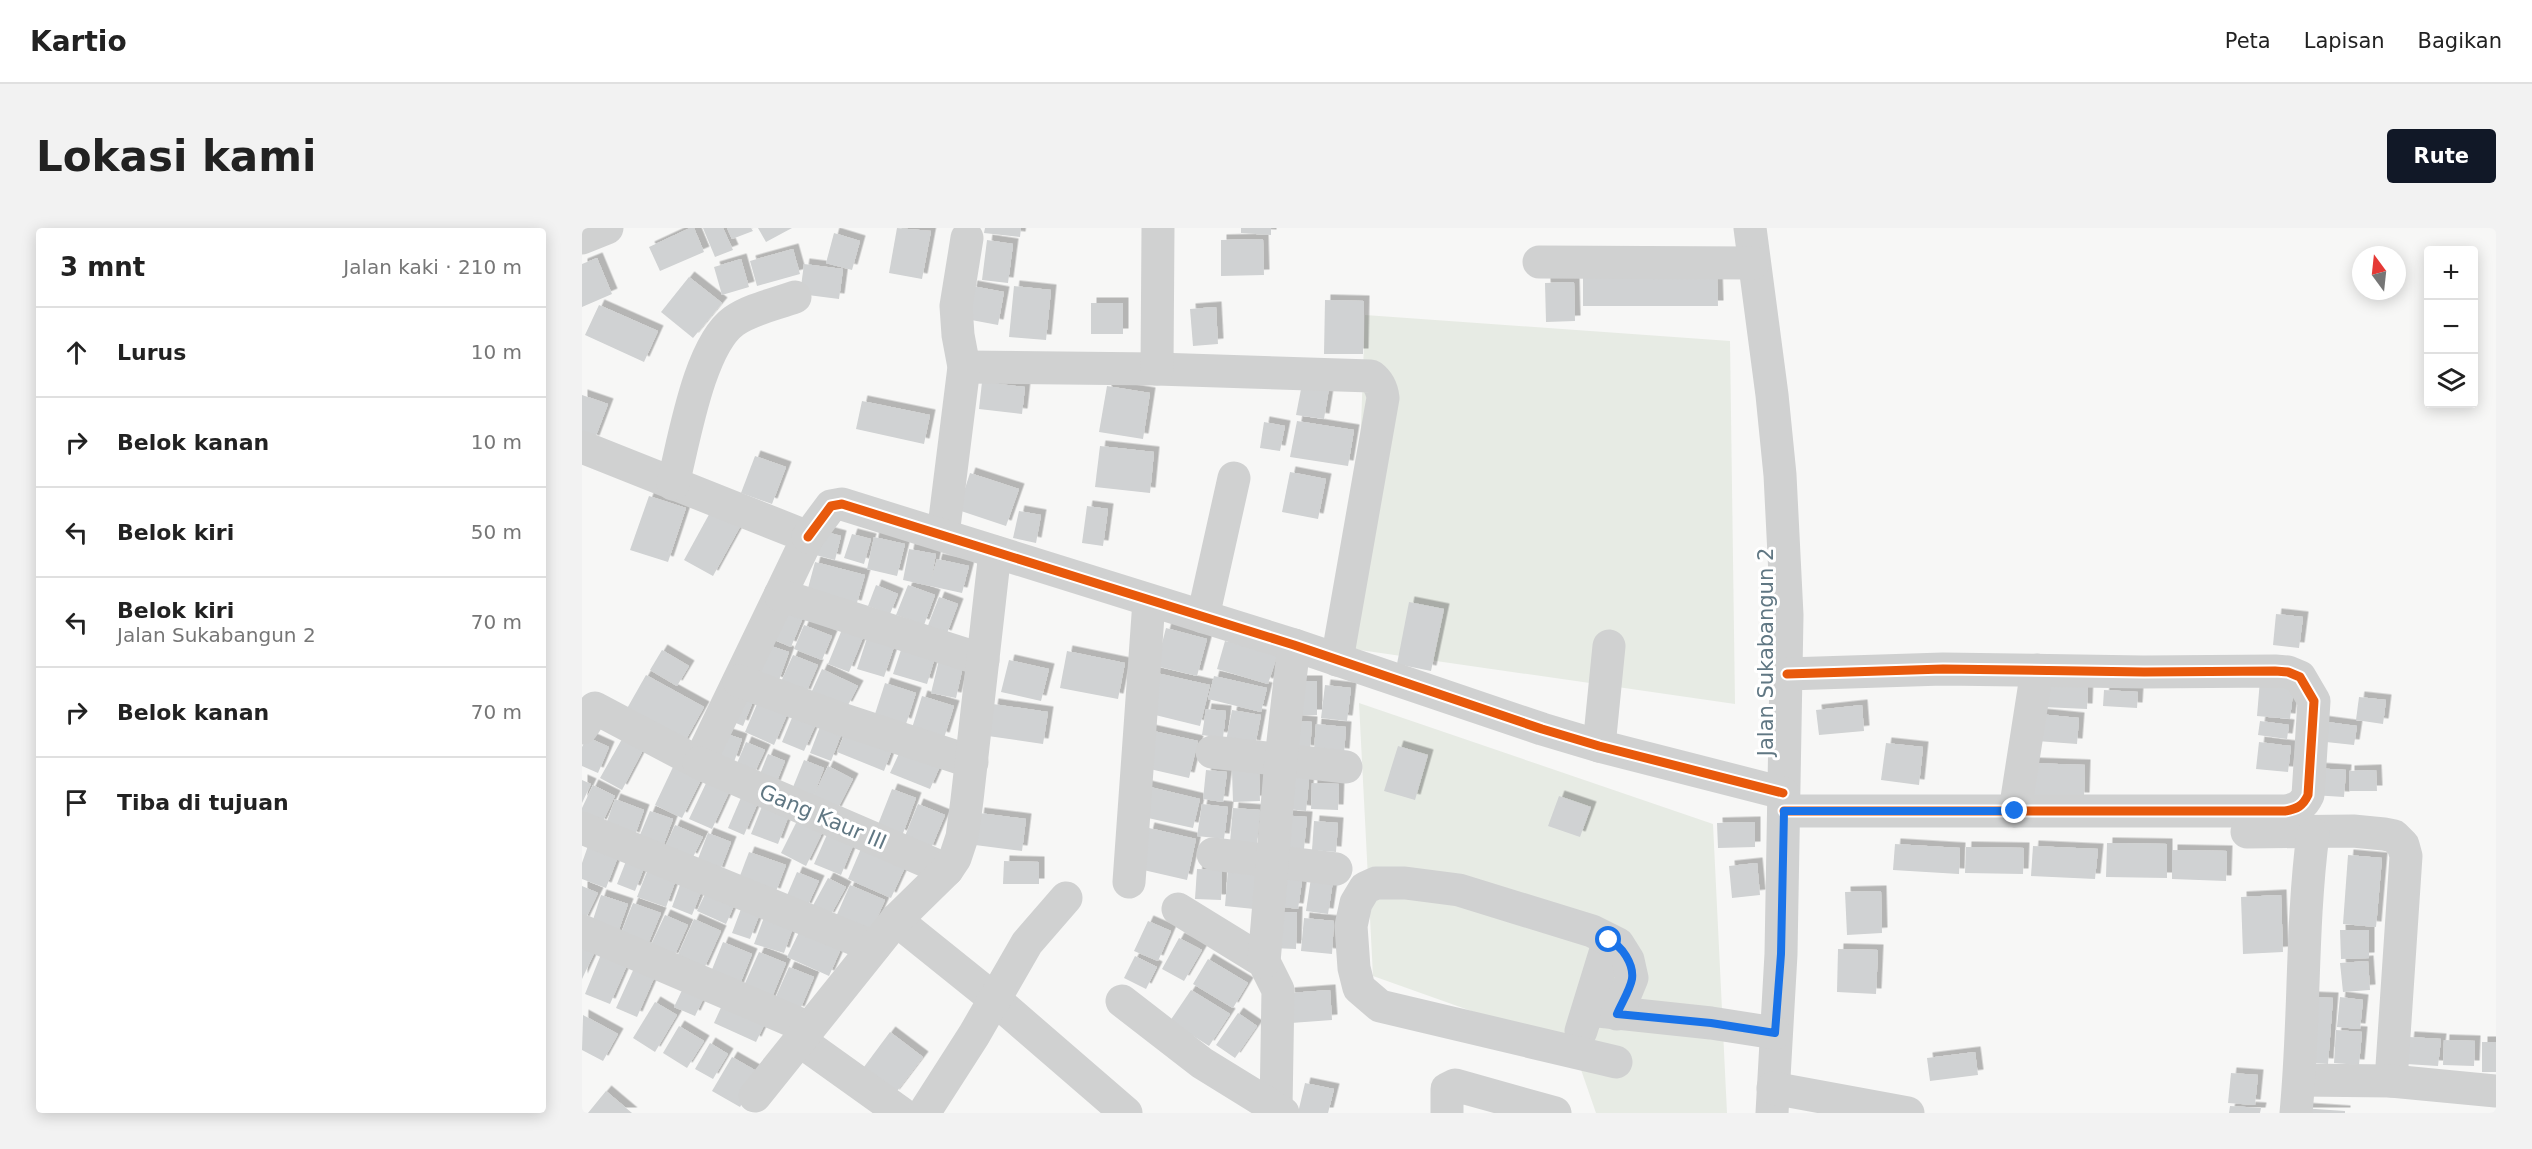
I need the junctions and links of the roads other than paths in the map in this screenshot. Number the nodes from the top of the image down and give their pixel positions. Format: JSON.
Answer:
{"nodes":[{"id":1,"x":1158,"y":228,"type":"edge"},
{"id":2,"x":1750,"y":228,"type":"edge"},
{"id":3,"x":967,"y":238,"type":"dead end"},
{"id":4,"x":1539,"y":262,"type":"dead end"},
{"id":5,"x":1753,"y":263,"type":"junction"},
{"id":6,"x":795,"y":297,"type":"dead end"},
{"id":7,"x":964,"y":367,"type":"junction"},
{"id":8,"x":1157,"y":369,"type":"junction"},
{"id":9,"x":582,"y":447,"type":"edge"},
{"id":10,"x":1234,"y":478,"type":"dead end"},
{"id":11,"x":673,"y":484,"type":"junction"},
{"id":12,"x":943,"y":535,"type":"junction"},
{"id":13,"x":808,"y":537,"type":"junction"},
{"id":14,"x":995,"y":552,"type":"junction"},
{"id":15,"x":780,"y":595,"type":"junction"},
{"id":16,"x":1149,"y":601,"type":"junction"},
{"id":17,"x":1203,"y":617,"type":"junction"},
{"id":18,"x":1294,"y":645,"type":"junction"},
{"id":19,"x":1609,"y":646,"type":"dead end"},
{"id":20,"x":983,"y":660,"type":"junction"},
{"id":21,"x":1337,"y":660,"type":"junction"},
{"id":22,"x":2037,"y":670,"type":"junction"},
{"id":23,"x":1787,"y":674,"type":"junction"},
{"id":24,"x":739,"y":681,"type":"junction"},
{"id":25,"x":586,"y":712,"type":"edge"},
{"id":26,"x":1599,"y":746,"type":"junction"},
{"id":27,"x":1212,"y":753,"type":"dead end"},
{"id":28,"x":1281,"y":759,"type":"junction"},
{"id":29,"x":972,"y":762,"type":"junction"},
{"id":30,"x":699,"y":763,"type":"junction"},
{"id":31,"x":1346,"y":767,"type":"dead end"},
{"id":32,"x":2015,"y":811,"type":"junction"},
{"id":33,"x":1784,"y":812,"type":"junction"},
{"id":34,"x":582,"y":828,"type":"edge"},
{"id":35,"x":2313,"y":834,"type":"junction"},
{"id":36,"x":1213,"y":854,"type":"dead end"},
{"id":37,"x":1273,"y":862,"type":"junction"},
{"id":38,"x":1336,"y":869,"type":"dead end"},
{"id":39,"x":947,"y":870,"type":"junction"},
{"id":40,"x":1130,"y":882,"type":"dead end"},
{"id":41,"x":1066,"y":898,"type":"dead end"},
{"id":42,"x":1178,"y":909,"type":"dead end"},
{"id":43,"x":896,"y":920,"type":"junction"},
{"id":44,"x":582,"y":932,"type":"edge"},
{"id":45,"x":874,"y":947,"type":"junction"},
{"id":46,"x":1264,"y":962,"type":"junction"},
{"id":47,"x":993,"y":998,"type":"junction"},
{"id":48,"x":1122,"y":1001,"type":"dead end"},
{"id":49,"x":1603,"y":1012,"type":"junction"},
{"id":50,"x":1775,"y":1033,"type":"junction"},
{"id":51,"x":804,"y":1034,"type":"junction"},
{"id":52,"x":1572,"y":1052,"type":"junction"},
{"id":53,"x":1616,"y":1062,"type":"dead end"},
{"id":54,"x":2300,"y":1080,"type":"junction"},
{"id":55,"x":2391,"y":1081,"type":"junction"},
{"id":56,"x":755,"y":1096,"type":"dead end"},
{"id":57,"x":2478,"y":1098,"type":"edge"},
{"id":58,"x":1773,"y":1101,"type":"edge"},
{"id":59,"x":1277,"y":1111,"type":"edge"},
{"id":60,"x":901,"y":1113,"type":"edge"},
{"id":61,"x":924,"y":1113,"type":"edge"},
{"id":62,"x":1126,"y":1113,"type":"edge"},
{"id":63,"x":1447,"y":1113,"type":"edge"},
{"id":64,"x":1555,"y":1113,"type":"edge"},
{"id":65,"x":1908,"y":1113,"type":"edge"},
{"id":66,"x":2296,"y":1113,"type":"edge"}],
"edges":[{"from":1,"to":8,"type":"street"},
{"from":2,"to":5,"type":"street","name":"Jalan Sukabangun 2"},
{"from":3,"to":7,"type":"street"},
{"from":4,"to":5,"type":"street"},
{"from":5,"to":23,"type":"street","name":"Jalan Sukabangun 2"},
{"from":6,"to":11,"type":"street"},
{"from":7,"to":8,"type":"street"},
{"from":7,"to":12,"type":"street"},
{"from":8,"to":21,"type":"street"},
{"from":9,"to":11,"type":"street"},
{"from":10,"to":17,"type":"street"},
{"from":11,"to":13,"type":"street"},
{"from":12,"to":13,"type":"street"},
{"from":12,"to":14,"type":"street"},
{"from":13,"to":15,"type":"street"},
{"from":14,"to":16,"type":"street"},
{"from":14,"to":20,"type":"street"},
{"from":15,"to":20,"type":"street"},
{"from":15,"to":24,"type":"street"},
{"from":16,"to":17,"type":"street"},
{"from":16,"to":40,"type":"street"},
{"from":17,"to":18,"type":"street"},
{"from":18,"to":21,"type":"street"},
{"from":18,"to":28,"type":"street"},
{"from":19,"to":26,"type":"street"},
{"from":20,"to":29,"type":"street"},
{"from":21,"to":26,"type":"street"},
{"from":22,"to":23,"type":"street"},
{"from":22,"to":32,"type":"street"},
{"from":22,"to":32,"type":"street"},
{"from":23,"to":33,"type":"street","name":"Jalan Sukabangun 2"},
{"from":24,"to":29,"type":"street"},
{"from":24,"to":30,"type":"street"},
{"from":25,"to":30,"type":"street","name":"Gang Kaur III"},
{"from":26,"to":33,"type":"street"},
{"from":27,"to":28,"type":"street"},
{"from":28,"to":31,"type":"street"},
{"from":28,"to":37,"type":"street"},
{"from":29,"to":39,"type":"street"},
{"from":30,"to":39,"type":"street","name":"Gang Kaur III"},
{"from":32,"to":33,"type":"street"},
{"from":33,"to":35,"type":"street"},
{"from":33,"to":50,"type":"street","name":"Jalan Sukabangun 2"},
{"from":34,"to":45,"type":"street"},
{"from":35,"to":54,"type":"street"},
{"from":35,"to":55,"type":"street"},
{"from":36,"to":37,"type":"street"},
{"from":37,"to":38,"type":"street"},
{"from":37,"to":46,"type":"street"},
{"from":39,"to":43,"type":"street"},
{"from":41,"to":47,"type":"street"},
{"from":42,"to":46,"type":"street"},
{"from":43,"to":45,"type":"street"},
{"from":43,"to":47,"type":"street"},
{"from":44,"to":51,"type":"street"},
{"from":45,"to":51,"type":"street"},
{"from":46,"to":59,"type":"street"},
{"from":47,"to":61,"type":"street"},
{"from":47,"to":62,"type":"street"},
{"from":48,"to":59,"type":"street"},
{"from":49,"to":50,"type":"street"},
{"from":49,"to":52,"type":"street"},
{"from":49,"to":52,"type":"street"},
{"from":50,"to":58,"type":"street","name":"Jalan Sukabangun 2"},
{"from":51,"to":56,"type":"street"},
{"from":51,"to":60,"type":"street"},
{"from":52,"to":53,"type":"street"},
{"from":54,"to":55,"type":"street"},
{"from":54,"to":66,"type":"street"},
{"from":55,"to":57,"type":"street"},
{"from":58,"to":65,"type":"street"},
{"from":63,"to":64,"type":"street"}]}
